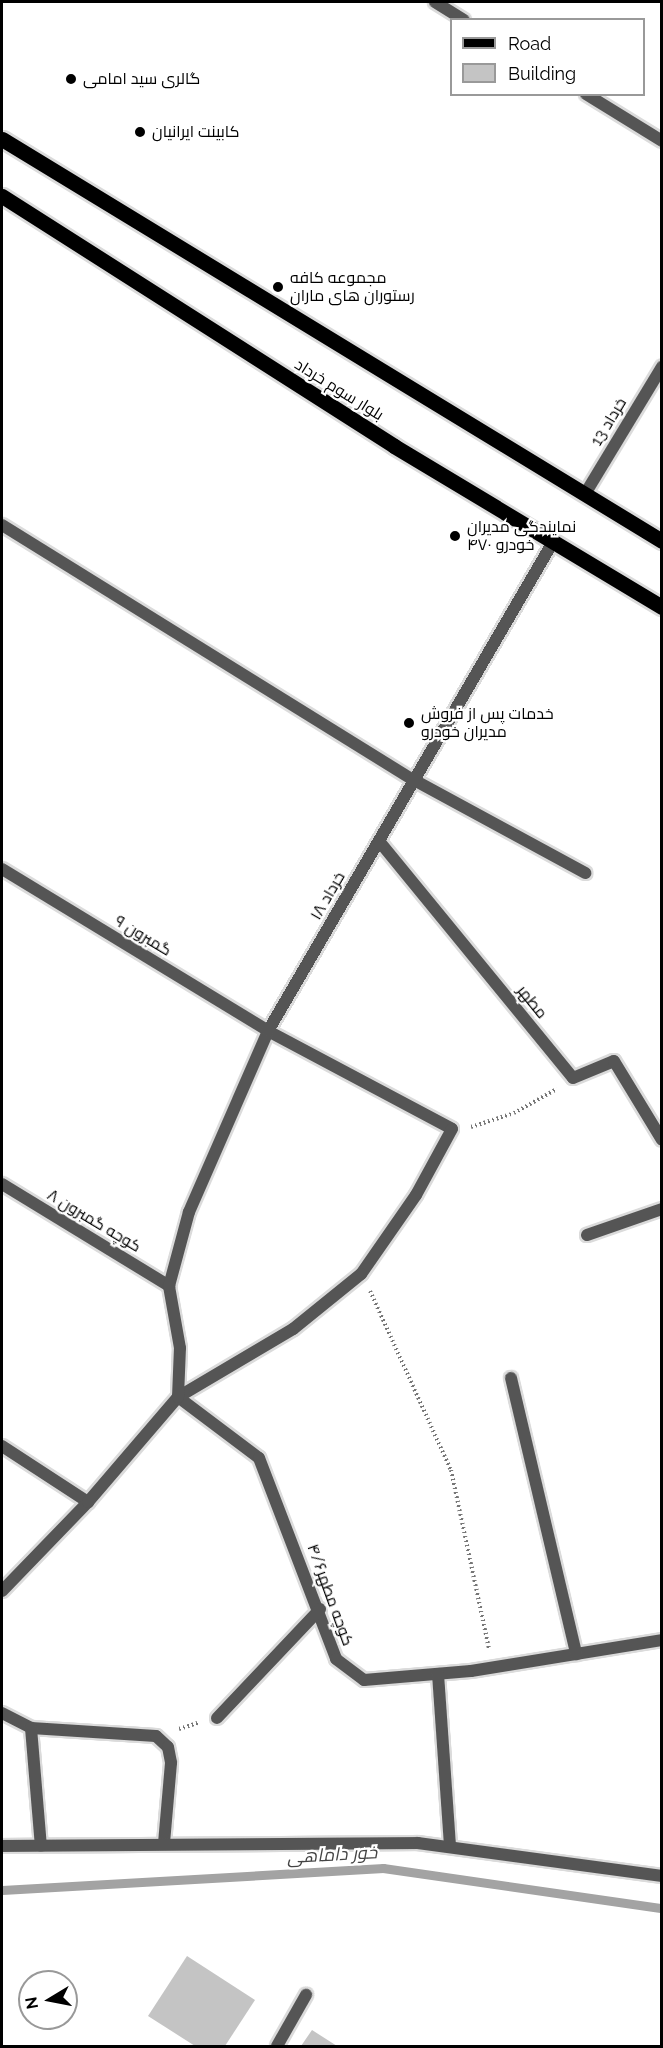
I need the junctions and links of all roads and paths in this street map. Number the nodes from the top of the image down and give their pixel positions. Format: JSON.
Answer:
{"nodes":[{"id":1,"x":435,"y":2,"type":"edge"},
{"id":2,"x":461,"y":18,"type":"edge"},
{"id":3,"x":589,"y":96,"type":"edge"},
{"id":4,"x":2,"y":139,"type":"edge"},
{"id":5,"x":662,"y":141,"type":"edge"},
{"id":6,"x":2,"y":196,"type":"edge"},
{"id":7,"x":662,"y":367,"type":"edge"},
{"id":8,"x":585,"y":494,"type":"junction"},
{"id":9,"x":2,"y":525,"type":"edge"},
{"id":10,"x":662,"y":541,"type":"edge"},
{"id":11,"x":553,"y":542,"type":"junction"},
{"id":12,"x":662,"y":607,"type":"edge"},
{"id":13,"x":414,"y":780,"type":"junction"},
{"id":14,"x":379,"y":841,"type":"junction"},
{"id":15,"x":2,"y":869,"type":"edge"},
{"id":16,"x":585,"y":873,"type":"dead end"},
{"id":17,"x":268,"y":1031,"type":"junction"},
{"id":18,"x":573,"y":1078,"type":"junction"},
{"id":19,"x":452,"y":1129,"type":"junction"},
{"id":20,"x":662,"y":1140,"type":"edge"},
{"id":21,"x":2,"y":1184,"type":"edge"},
{"id":22,"x":662,"y":1209,"type":"edge"},
{"id":23,"x":587,"y":1235,"type":"dead end"},
{"id":24,"x":361,"y":1274,"type":"junction"},
{"id":25,"x":169,"y":1286,"type":"junction"},
{"id":26,"x":511,"y":1378,"type":"dead end"},
{"id":27,"x":178,"y":1397,"type":"junction"},
{"id":28,"x":2,"y":1446,"type":"edge"},
{"id":29,"x":88,"y":1502,"type":"junction"},
{"id":30,"x":2,"y":1592,"type":"edge"},
{"id":31,"x":320,"y":1609,"type":"junction"},
{"id":32,"x":662,"y":1640,"type":"edge"},
{"id":33,"x":576,"y":1654,"type":"junction"},
{"id":34,"x":492,"y":1667,"type":"junction"},
{"id":35,"x":438,"y":1674,"type":"junction"},
{"id":36,"x":2,"y":1713,"type":"edge"},
{"id":37,"x":217,"y":1718,"type":"joint"},
{"id":38,"x":31,"y":1728,"type":"junction"},
{"id":39,"x":156,"y":1736,"type":"junction"},
{"id":40,"x":164,"y":1844,"type":"junction"},
{"id":41,"x":2,"y":1846,"type":"edge"},
{"id":42,"x":40,"y":1846,"type":"junction"},
{"id":43,"x":450,"y":1847,"type":"junction"},
{"id":44,"x":662,"y":1876,"type":"edge"},
{"id":45,"x":306,"y":1995,"type":"dead end"},
{"id":46,"x":277,"y":2046,"type":"edge"}],
"edges":[{"from":1,"to":2,"type":"street"},
{"from":3,"to":5,"type":"street"},
{"from":4,"to":8,"type":"main road"},
{"from":6,"to":11,"type":"main road","name":"بلوار سوم خرداد"},
{"from":7,"to":8,"type":"street","name":"خرداد 13"},
{"from":8,"to":10,"type":"main road"},
{"from":9,"to":13,"type":"street"},
{"from":11,"to":12,"type":"main road","name":"بلوار سوم خرداد"},
{"from":11,"to":13,"type":"street","name":"خرداد ۱۸"},
{"from":13,"to":14,"type":"street","name":"خرداد ۱۸"},
{"from":13,"to":16,"type":"street"},
{"from":14,"to":17,"type":"street","name":"خرداد ۱۸"},
{"from":14,"to":18,"type":"street","name":"مطهر"},
{"from":15,"to":17,"type":"street","name":"گمبرون ۹"},
{"from":17,"to":19,"type":"street","name":"گمبرون ۹"},
{"from":17,"to":25,"type":"street","name":"خرداد ۱۸"},
{"from":18,"to":19,"type":"path"},
{"from":18,"to":20,"type":"street"},
{"from":19,"to":24,"type":"street"},
{"from":21,"to":25,"type":"street","name":"کوچه گمبرون ۸"},
{"from":22,"to":23,"type":"street"},
{"from":24,"to":27,"type":"street"},
{"from":24,"to":34,"type":"path"},
{"from":25,"to":27,"type":"street"},
{"from":26,"to":33,"type":"street"},
{"from":27,"to":29,"type":"street"},
{"from":27,"to":31,"type":"street","name":"کوچه مطهر۴/۶"},
{"from":28,"to":29,"type":"street"},
{"from":29,"to":30,"type":"street"},
{"from":31,"to":35,"type":"street","name":"کوچه مطهر۴/۶"},
{"from":31,"to":37,"type":"street"},
{"from":32,"to":33,"type":"street","name":"کوچه مطهر۴/۶"},
{"from":33,"to":34,"type":"street","name":"کوچه مطهر۴/۶"},
{"from":34,"to":35,"type":"street","name":"کوچه مطهر۴/۶"},
{"from":35,"to":43,"type":"street"},
{"from":36,"to":38,"type":"street"},
{"from":37,"to":39,"type":"path"},
{"from":38,"to":39,"type":"street"},
{"from":38,"to":42,"type":"street"},
{"from":39,"to":40,"type":"street"},
{"from":40,"to":42,"type":"street"},
{"from":40,"to":43,"type":"street"},
{"from":41,"to":42,"type":"street"},
{"from":43,"to":44,"type":"street"},
{"from":45,"to":46,"type":"street"}]}
